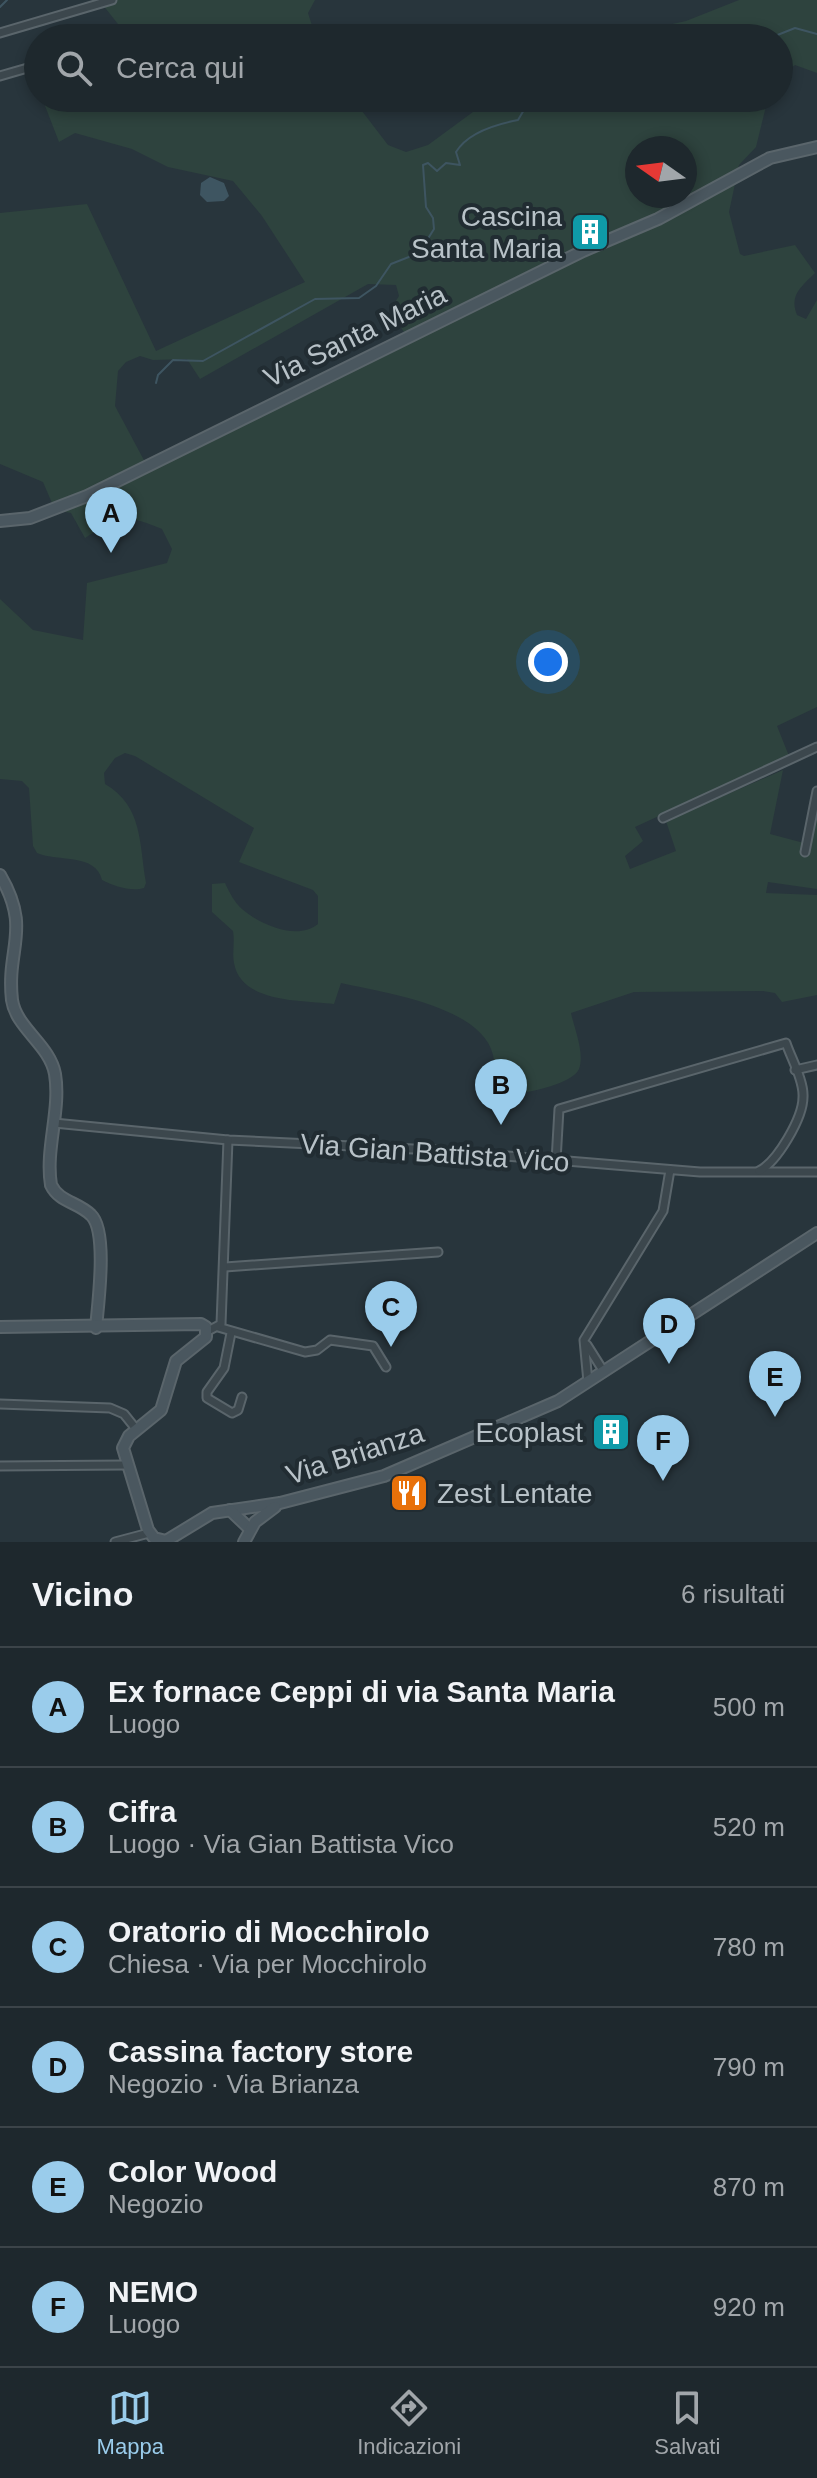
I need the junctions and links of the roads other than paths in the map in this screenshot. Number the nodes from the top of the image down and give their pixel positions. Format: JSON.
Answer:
{"nodes":[{"id":1,"x":112,"y":0,"type":"edge"},
{"id":2,"x":31,"y":24,"type":"edge"},
{"id":3,"x":24,"y":26,"type":"edge"},
{"id":4,"x":0,"y":33,"type":"edge"},
{"id":5,"x":24,"y":69,"type":"edge"},
{"id":6,"x":0,"y":76,"type":"edge"},
{"id":7,"x":817,"y":147,"type":"edge"},
{"id":8,"x":0,"y":521,"type":"edge"},
{"id":9,"x":817,"y":747,"type":"edge"},
{"id":10,"x":817,"y":791,"type":"edge"},
{"id":11,"x":663,"y":818,"type":"dead end"},
{"id":12,"x":805,"y":852,"type":"dead end"},
{"id":13,"x":0,"y":875,"type":"edge"},
{"id":14,"x":817,"y":1065,"type":"edge"},
{"id":15,"x":795,"y":1070,"type":"junction"},
{"id":16,"x":54,"y":1123,"type":"junction"},
{"id":17,"x":228,"y":1140,"type":"junction"},
{"id":18,"x":556,"y":1161,"type":"junction"},
{"id":19,"x":670,"y":1170,"type":"junction"},
{"id":20,"x":757,"y":1172,"type":"junction"},
{"id":21,"x":817,"y":1172,"type":"edge"},
{"id":22,"x":817,"y":1233,"type":"edge"},
{"id":23,"x":438,"y":1252,"type":"dead end"},
{"id":24,"x":225,"y":1267,"type":"junction"},
{"id":25,"x":0,"y":1327,"type":"edge"},
{"id":26,"x":96,"y":1328,"type":"junction"},
{"id":27,"x":213,"y":1329,"type":"junction"},
{"id":28,"x":231,"y":1333,"type":"junction"},
{"id":29,"x":586,"y":1335,"type":"junction"},
{"id":30,"x":386,"y":1367,"type":"dead end"},
{"id":31,"x":604,"y":1372,"type":"junction"},
{"id":32,"x":588,"y":1382,"type":"junction"},
{"id":33,"x":242,"y":1397,"type":"dead end"},
{"id":34,"x":0,"y":1404,"type":"edge"},
{"id":35,"x":136,"y":1429,"type":"junction"},
{"id":36,"x":125,"y":1465,"type":"junction"},
{"id":37,"x":0,"y":1466,"type":"edge"},
{"id":38,"x":280,"y":1503,"type":"junction"},
{"id":39,"x":230,"y":1510,"type":"junction"},
{"id":40,"x":244,"y":1510,"type":"junction"},
{"id":41,"x":253,"y":1526,"type":"junction"},
{"id":42,"x":155,"y":1538,"type":"edge"},
{"id":43,"x":115,"y":1542,"type":"edge"},
{"id":44,"x":244,"y":1542,"type":"edge"}],
"edges":[{"from":1,"to":2,"type":"street"},
{"from":3,"to":4,"type":"street"},
{"from":5,"to":6,"type":"street"},
{"from":7,"to":8,"type":"street","name":"Via Santa Maria"},
{"from":9,"to":11,"type":"street"},
{"from":10,"to":12,"type":"street"},
{"from":13,"to":16,"type":"street"},
{"from":14,"to":15,"type":"street"},
{"from":15,"to":18,"type":"street"},
{"from":15,"to":20,"type":"street"},
{"from":16,"to":17,"type":"street","name":"Via Gian Battista Vico"},
{"from":16,"to":26,"type":"street"},
{"from":17,"to":18,"type":"street","name":"Via Gian Battista Vico"},
{"from":17,"to":24,"type":"street"},
{"from":18,"to":19,"type":"street","name":"Via Gian Battista Vico"},
{"from":19,"to":20,"type":"street","name":"Via Gian Battista Vico"},
{"from":19,"to":29,"type":"street"},
{"from":20,"to":21,"type":"street","name":"Via Gian Battista Vico"},
{"from":22,"to":31,"type":"street","name":"Via Brianza"},
{"from":23,"to":24,"type":"street"},
{"from":24,"to":27,"type":"street"},
{"from":25,"to":26,"type":"street"},
{"from":26,"to":27,"type":"street"},
{"from":27,"to":28,"type":"street"},
{"from":27,"to":35,"type":"street"},
{"from":28,"to":30,"type":"street"},
{"from":28,"to":33,"type":"street"},
{"from":29,"to":31,"type":"street"},
{"from":29,"to":32,"type":"street"},
{"from":31,"to":32,"type":"street","name":"Via Brianza"},
{"from":32,"to":38,"type":"street","name":"Via Brianza"},
{"from":34,"to":35,"type":"street"},
{"from":35,"to":36,"type":"street"},
{"from":36,"to":37,"type":"street"},
{"from":36,"to":42,"type":"street"},
{"from":38,"to":40,"type":"street","name":"Via Brianza"},
{"from":38,"to":41,"type":"street"},
{"from":39,"to":40,"type":"street","name":"Via Brianza"},
{"from":39,"to":41,"type":"street"},
{"from":39,"to":42,"type":"street"},
{"from":40,"to":41,"type":"street"},
{"from":41,"to":44,"type":"street"},
{"from":42,"to":43,"type":"street"}]}
